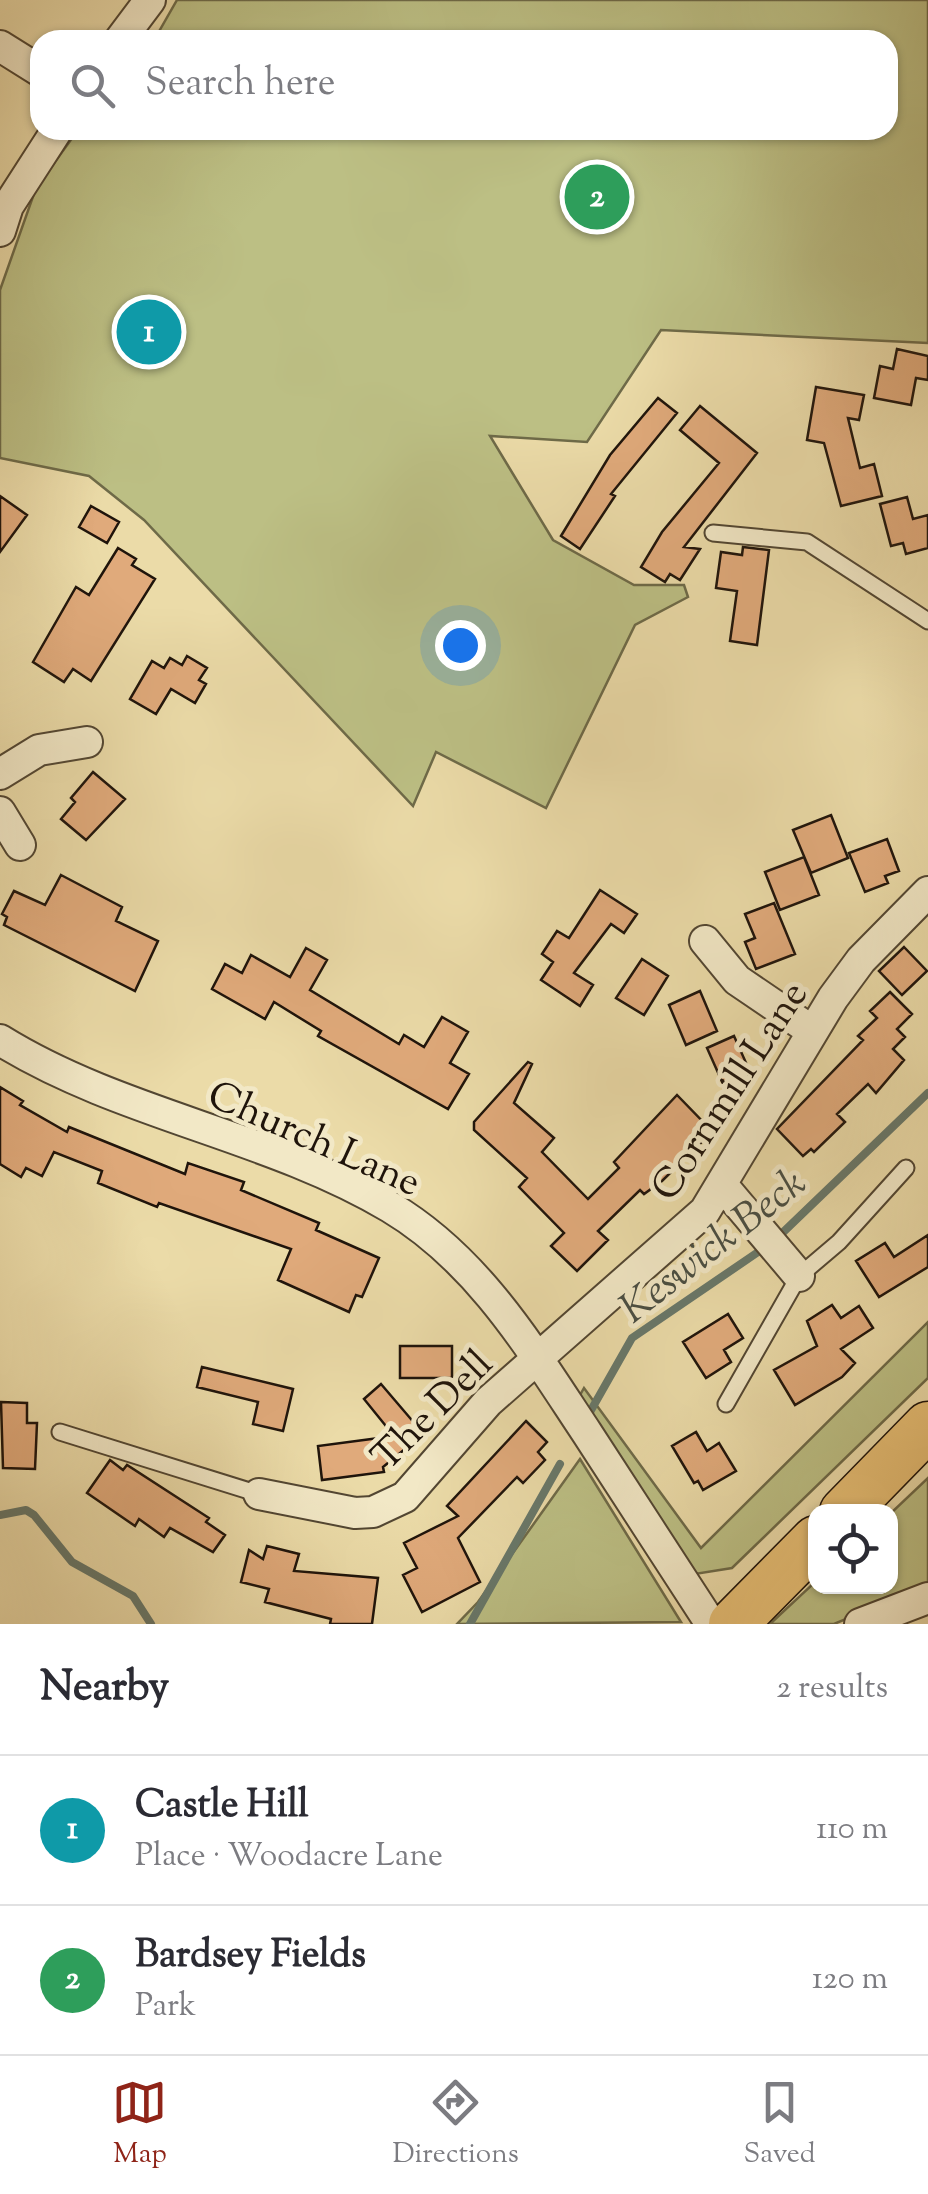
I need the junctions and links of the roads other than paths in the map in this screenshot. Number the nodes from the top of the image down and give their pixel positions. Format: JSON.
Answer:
{"nodes":[{"id":1,"x":150,"y":0,"type":"edge"},
{"id":2,"x":128,"y":30,"type":"edge"},
{"id":3,"x":0,"y":46,"type":"edge"},
{"id":4,"x":30,"y":65,"type":"edge"},
{"id":5,"x":51,"y":140,"type":"edge"},
{"id":6,"x":0,"y":231,"type":"edge"},
{"id":7,"x":713,"y":532,"type":"dead end"},
{"id":8,"x":928,"y":621,"type":"edge"},
{"id":9,"x":87,"y":742,"type":"dead end"},
{"id":10,"x":0,"y":774,"type":"edge"},
{"id":11,"x":0,"y":812,"type":"edge"},
{"id":12,"x":20,"y":845,"type":"dead end"},
{"id":13,"x":928,"y":892,"type":"edge"},
{"id":14,"x":706,"y":941,"type":"dead end"},
{"id":15,"x":812,"y":1031,"type":"junction"},
{"id":16,"x":0,"y":1040,"type":"edge"},
{"id":17,"x":906,"y":1168,"type":"dead end"},
{"id":18,"x":722,"y":1186,"type":"junction"},
{"id":19,"x":790,"y":1265,"type":"junction"},
{"id":20,"x":540,"y":1361,"type":"junction"},
{"id":21,"x":726,"y":1404,"type":"dead end"},
{"id":22,"x":928,"y":1426,"type":"edge"},
{"id":23,"x":60,"y":1432,"type":"dead end"},
{"id":24,"x":259,"y":1494,"type":"joint"},
{"id":25,"x":852,"y":1504,"type":"edge"},
{"id":26,"x":808,"y":1548,"type":"edge"},
{"id":27,"x":928,"y":1598,"type":"edge"},
{"id":28,"x":711,"y":1624,"type":"edge"},
{"id":29,"x":733,"y":1624,"type":"edge"},
{"id":30,"x":860,"y":1624,"type":"edge"}],
"edges":[{"from":1,"to":2,"type":"street"},
{"from":3,"to":4,"type":"street"},
{"from":5,"to":6,"type":"street"},
{"from":7,"to":8,"type":"lane"},
{"from":9,"to":10,"type":"street"},
{"from":11,"to":12,"type":"street"},
{"from":13,"to":15,"type":"street","name":"Cornmill Lane"},
{"from":14,"to":15,"type":"street"},
{"from":15,"to":18,"type":"street","name":"Cornmill Lane"},
{"from":16,"to":20,"type":"street","name":"Church Lane"},
{"from":17,"to":19,"type":"lane"},
{"from":18,"to":19,"type":"street"},
{"from":18,"to":20,"type":"street","name":"Cornmill Lane"},
{"from":19,"to":21,"type":"lane"},
{"from":20,"to":24,"type":"street","name":"The Dell"},
{"from":20,"to":28,"type":"street","name":"Church Lane"},
{"from":22,"to":25,"type":"main road"},
{"from":23,"to":24,"type":"lane"},
{"from":26,"to":29,"type":"main road"},
{"from":27,"to":30,"type":"street"}]}
